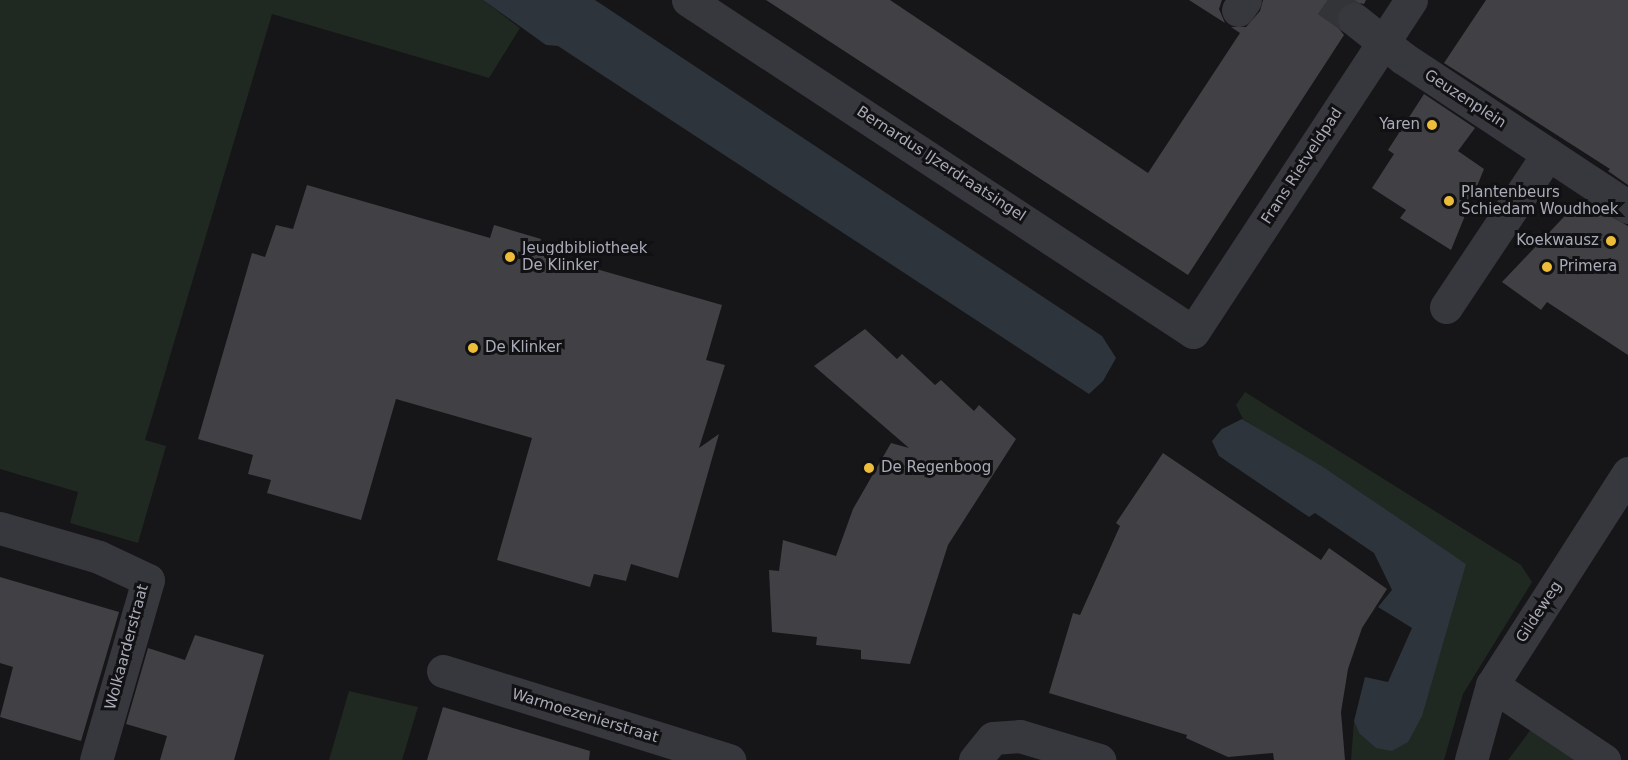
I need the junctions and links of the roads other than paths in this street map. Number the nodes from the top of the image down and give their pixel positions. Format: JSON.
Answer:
{"nodes":[{"id":1,"x":688,"y":0,"type":"edge"},
{"id":2,"x":1411,"y":0,"type":"edge"},
{"id":3,"x":1354,"y":19,"type":"tunnel mouth"},
{"id":4,"x":1384,"y":41,"type":"junction"},
{"id":5,"x":1548,"y":154,"type":"junction"},
{"id":6,"x":1628,"y":207,"type":"edge"},
{"id":7,"x":1446,"y":307,"type":"dead end"},
{"id":8,"x":1193,"y":332,"type":"joint"},
{"id":9,"x":1628,"y":473,"type":"edge"},
{"id":10,"x":0,"y":528,"type":"edge"},
{"id":11,"x":443,"y":671,"type":"dead end"},
{"id":12,"x":1492,"y":685,"type":"junction"},
{"id":13,"x":639,"y":748,"type":"edge"},
{"id":14,"x":96,"y":760,"type":"edge"},
{"id":15,"x":729,"y":760,"type":"edge"},
{"id":16,"x":975,"y":760,"type":"edge"},
{"id":17,"x":1099,"y":760,"type":"edge"},
{"id":18,"x":1471,"y":760,"type":"edge"},
{"id":19,"x":1604,"y":760,"type":"edge"}],
"edges":[{"from":1,"to":8,"type":"street","name":"Bernardus IJzerdraatsingel"},
{"from":2,"to":4,"type":"street","name":"Frans Rietveldpad"},
{"from":3,"to":4,"type":"street","name":"Geuzenplein"},
{"from":4,"to":5,"type":"street","name":"Geuzenplein"},
{"from":4,"to":8,"type":"street","name":"Frans Rietveldpad"},
{"from":5,"to":6,"type":"street","name":"Geuzenplein"},
{"from":5,"to":7,"type":"street"},
{"from":9,"to":12,"type":"street","name":"Gildeweg"},
{"from":10,"to":14,"type":"street","name":"Wolkaarderstraat"},
{"from":11,"to":13,"type":"street","name":"Warmoezenierstraat"},
{"from":12,"to":18,"type":"street","name":"Gildeweg"},
{"from":12,"to":19,"type":"street"},
{"from":13,"to":15,"type":"street","name":"Warmoezenierstraat"},
{"from":16,"to":17,"type":"street"}]}
